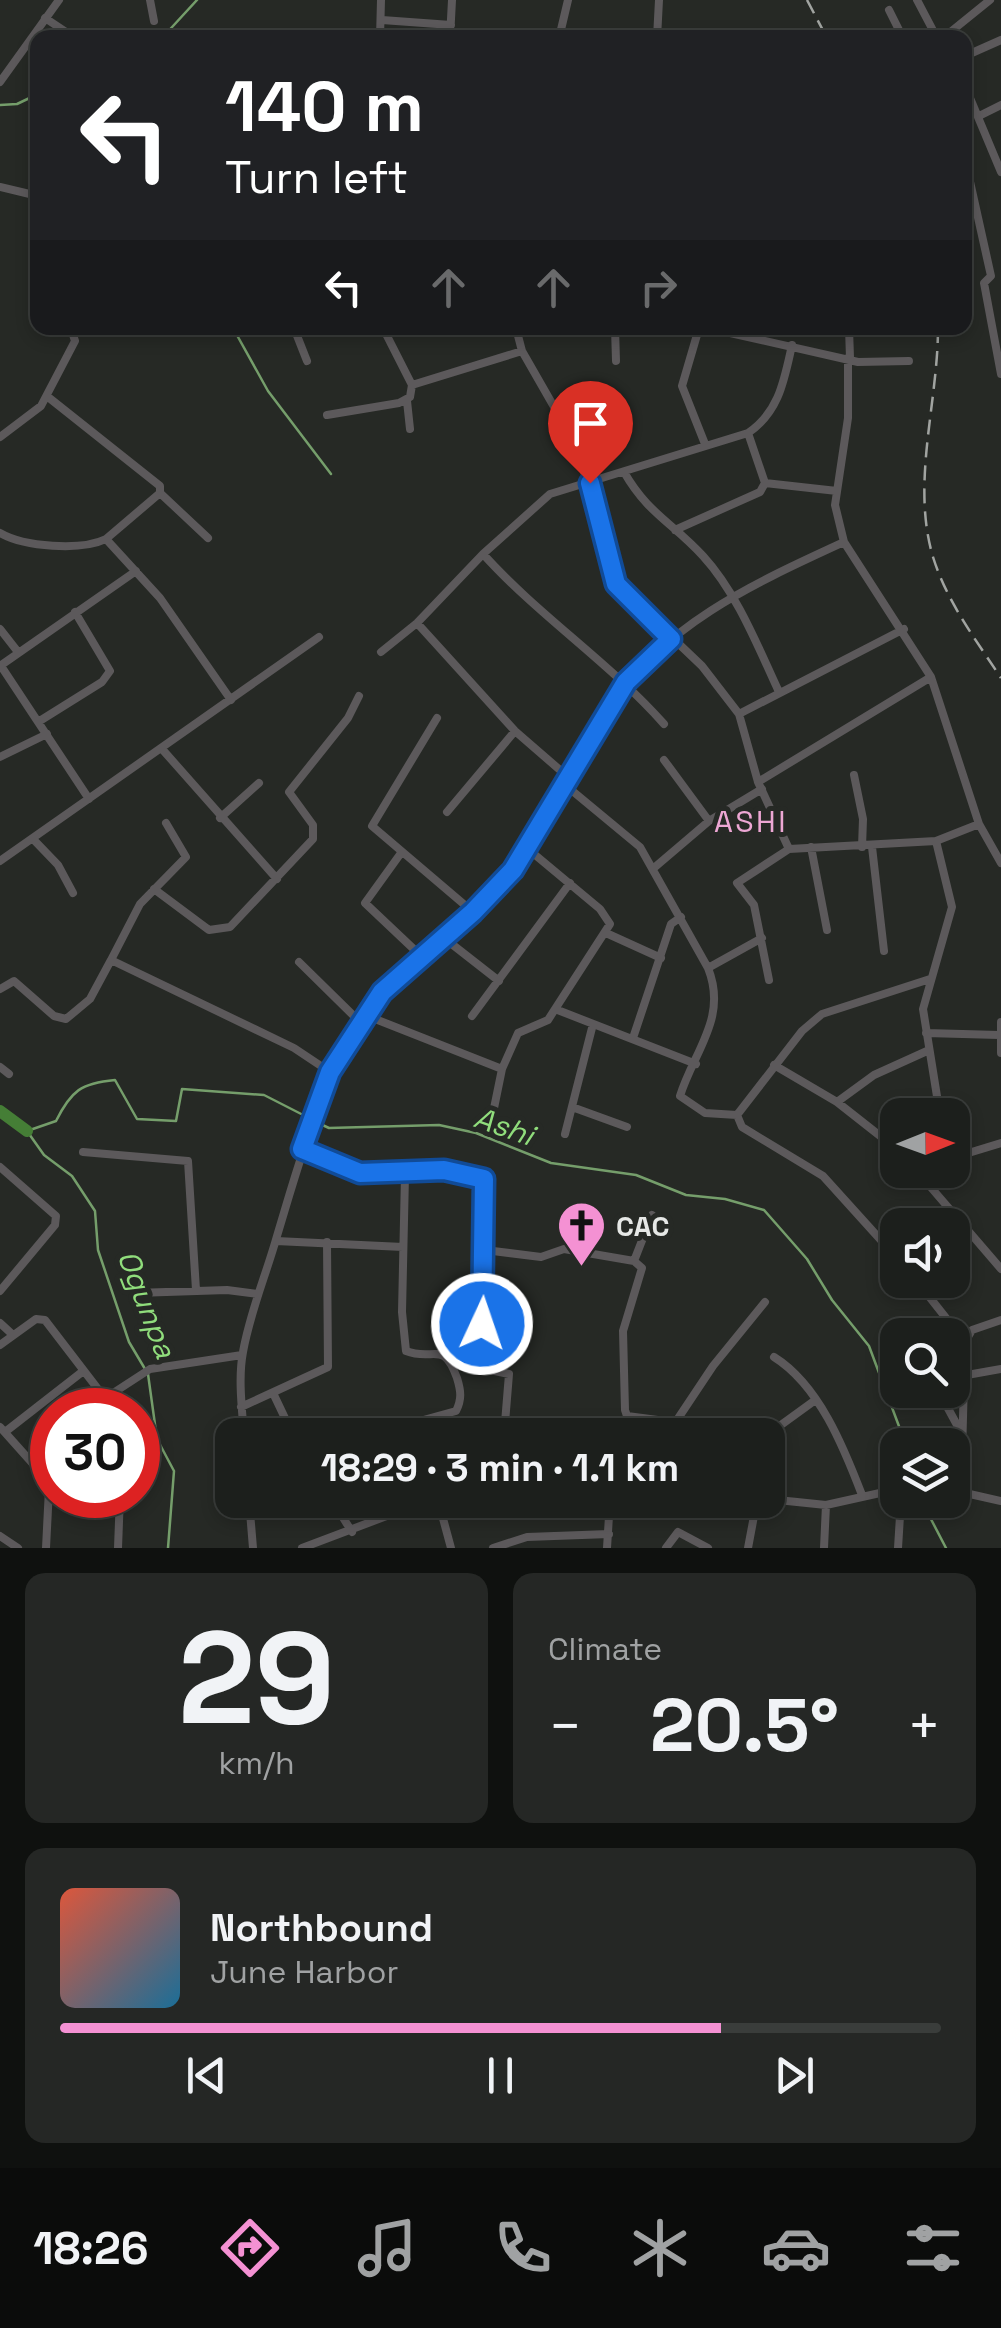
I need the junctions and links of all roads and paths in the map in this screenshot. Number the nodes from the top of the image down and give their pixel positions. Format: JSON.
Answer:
{"nodes":[{"id":1,"x":59,"y":0,"type":"edge"},
{"id":2,"x":150,"y":0,"type":"edge"},
{"id":3,"x":381,"y":0,"type":"edge"},
{"id":4,"x":452,"y":0,"type":"edge"},
{"id":5,"x":568,"y":0,"type":"edge"},
{"id":6,"x":658,"y":0,"type":"edge"},
{"id":7,"x":916,"y":0,"type":"edge"},
{"id":8,"x":990,"y":0,"type":"edge"},
{"id":9,"x":888,"y":10,"type":"dead end"},
{"id":10,"x":45,"y":18,"type":"junction"},
{"id":11,"x":154,"y":20,"type":"dead end"},
{"id":12,"x":382,"y":20,"type":"junction"},
{"id":13,"x":451,"y":25,"type":"junction"},
{"id":14,"x":37,"y":30,"type":"edge"},
{"id":15,"x":62,"y":30,"type":"edge"},
{"id":16,"x":381,"y":30,"type":"edge"},
{"id":17,"x":451,"y":30,"type":"edge"},
{"id":18,"x":562,"y":30,"type":"edge"},
{"id":19,"x":657,"y":30,"type":"edge"},
{"id":20,"x":898,"y":30,"type":"edge"},
{"id":21,"x":935,"y":30,"type":"edge"},
{"id":22,"x":951,"y":30,"type":"edge"},
{"id":23,"x":30,"y":39,"type":"edge"},
{"id":24,"x":1001,"y":40,"type":"edge"},
{"id":25,"x":972,"y":53,"type":"edge"},
{"id":26,"x":0,"y":82,"type":"edge"},
{"id":27,"x":972,"y":100,"type":"edge"},
{"id":28,"x":1001,"y":105,"type":"edge"},
{"id":29,"x":981,"y":114,"type":"junction"},
{"id":30,"x":998,"y":154,"type":"edge"},
{"id":31,"x":1001,"y":172,"type":"edge"},
{"id":32,"x":0,"y":188,"type":"edge"},
{"id":33,"x":972,"y":190,"type":"edge"},
{"id":34,"x":30,"y":194,"type":"edge"},
{"id":35,"x":73,"y":335,"type":"edge"},
{"id":36,"x":297,"y":335,"type":"edge"},
{"id":37,"x":387,"y":335,"type":"edge"},
{"id":38,"x":518,"y":335,"type":"edge"},
{"id":39,"x":615,"y":335,"type":"edge"},
{"id":40,"x":697,"y":335,"type":"edge"},
{"id":41,"x":741,"y":335,"type":"edge"},
{"id":42,"x":849,"y":335,"type":"edge"},
{"id":43,"x":792,"y":346,"type":"junction"},
{"id":44,"x":522,"y":351,"type":"junction"},
{"id":45,"x":849,"y":358,"type":"junction"},
{"id":46,"x":307,"y":360,"type":"dead end"},
{"id":47,"x":616,"y":360,"type":"dead end"},
{"id":48,"x":909,"y":362,"type":"dead end"},
{"id":49,"x":1001,"y":374,"type":"edge"},
{"id":50,"x":412,"y":384,"type":"junction"},
{"id":51,"x":48,"y":397,"type":"junction"},
{"id":52,"x":407,"y":400,"type":"junction"},
{"id":53,"x":326,"y":415,"type":"dead end"},
{"id":54,"x":410,"y":428,"type":"dead end"},
{"id":55,"x":748,"y":433,"type":"junction"},
{"id":56,"x":0,"y":437,"type":"edge"},
{"id":57,"x":705,"y":444,"type":"junction"},
{"id":58,"x":624,"y":472,"type":"junction"},
{"id":59,"x":765,"y":482,"type":"junction"},
{"id":60,"x":590,"y":483,"type":"junction"},
{"id":61,"x":836,"y":491,"type":"junction"},
{"id":62,"x":160,"y":493,"type":"junction"},
{"id":63,"x":675,"y":530,"type":"junction"},
{"id":64,"x":0,"y":533,"type":"edge"},
{"id":65,"x":208,"y":538,"type":"dead end"},
{"id":66,"x":106,"y":539,"type":"junction"},
{"id":67,"x":844,"y":542,"type":"junction"},
{"id":68,"x":483,"y":554,"type":"junction"},
{"id":69,"x":136,"y":570,"type":"junction"},
{"id":70,"x":731,"y":596,"type":"junction"},
{"id":71,"x":75,"y":612,"type":"junction"},
{"id":72,"x":417,"y":624,"type":"junction"},
{"id":73,"x":0,"y":628,"type":"edge"},
{"id":74,"x":904,"y":629,"type":"junction"},
{"id":75,"x":319,"y":637,"type":"dead end"},
{"id":76,"x":671,"y":639,"type":"junction"},
{"id":77,"x":18,"y":652,"type":"junction"},
{"id":78,"x":381,"y":652,"type":"dead end"},
{"id":79,"x":0,"y":666,"type":"edge"},
{"id":80,"x":931,"y":678,"type":"junction"},
{"id":81,"x":626,"y":682,"type":"junction"},
{"id":82,"x":779,"y":692,"type":"junction"},
{"id":83,"x":359,"y":696,"type":"dead end"},
{"id":84,"x":230,"y":700,"type":"junction"},
{"id":85,"x":739,"y":714,"type":"junction"},
{"id":86,"x":438,"y":718,"type":"dead end"},
{"id":87,"x":38,"y":722,"type":"junction"},
{"id":88,"x":664,"y":724,"type":"dead end"},
{"id":89,"x":515,"y":731,"type":"junction"},
{"id":90,"x":47,"y":734,"type":"junction"},
{"id":91,"x":162,"y":748,"type":"junction"},
{"id":92,"x":0,"y":757,"type":"edge"},
{"id":93,"x":664,"y":760,"type":"dead end"},
{"id":94,"x":854,"y":775,"type":"dead end"},
{"id":95,"x":566,"y":781,"type":"junction"},
{"id":96,"x":259,"y":783,"type":"dead end"},
{"id":97,"x":760,"y":786,"type":"junction"},
{"id":98,"x":89,"y":799,"type":"junction"},
{"id":99,"x":447,"y":812,"type":"dead end"},
{"id":100,"x":220,"y":818,"type":"junction"},
{"id":101,"x":709,"y":822,"type":"junction"},
{"id":102,"x":166,"y":824,"type":"dead end"},
{"id":103,"x":980,"y":824,"type":"junction"},
{"id":104,"x":33,"y":840,"type":"junction"},
{"id":105,"x":936,"y":841,"type":"junction"},
{"id":106,"x":811,"y":846,"type":"junction"},
{"id":107,"x":867,"y":847,"type":"junction"},
{"id":108,"x":789,"y":848,"type":"junction"},
{"id":109,"x":528,"y":849,"type":"junction"},
{"id":110,"x":401,"y":853,"type":"junction"},
{"id":111,"x":0,"y":861,"type":"edge"},
{"id":112,"x":1001,"y":863,"type":"edge"},
{"id":113,"x":654,"y":867,"type":"junction"},
{"id":114,"x":278,"y":879,"type":"junction"},
{"id":115,"x":570,"y":884,"type":"junction"},
{"id":116,"x":154,"y":889,"type":"junction"},
{"id":117,"x":73,"y":893,"type":"dead end"},
{"id":118,"x":473,"y":912,"type":"junction"},
{"id":119,"x":681,"y":918,"type":"junction"},
{"id":120,"x":827,"y":930,"type":"dead end"},
{"id":121,"x":606,"y":934,"type":"junction"},
{"id":122,"x":444,"y":938,"type":"junction"},
{"id":123,"x":762,"y":938,"type":"junction"},
{"id":124,"x":884,"y":950,"type":"dead end"},
{"id":125,"x":420,"y":955,"type":"junction"},
{"id":126,"x":661,"y":958,"type":"junction"},
{"id":127,"x":112,"y":960,"type":"junction"},
{"id":128,"x":300,"y":962,"type":"dead end"},
{"id":129,"x":708,"y":968,"type":"junction"},
{"id":130,"x":930,"y":979,"type":"junction"},
{"id":131,"x":770,"y":980,"type":"dead end"},
{"id":132,"x":500,"y":981,"type":"junction"},
{"id":133,"x":0,"y":989,"type":"edge"},
{"id":134,"x":555,"y":1010,"type":"junction"},
{"id":135,"x":472,"y":1016,"type":"dead end"},
{"id":136,"x":362,"y":1018,"type":"junction"},
{"id":137,"x":1001,"y":1022,"type":"edge"},
{"id":138,"x":593,"y":1024,"type":"junction"},
{"id":139,"x":926,"y":1034,"type":"junction"},
{"id":140,"x":998,"y":1035,"type":"junction"},
{"id":141,"x":632,"y":1038,"type":"junction"},
{"id":142,"x":927,"y":1051,"type":"junction"},
{"id":143,"x":1001,"y":1054,"type":"edge"},
{"id":144,"x":696,"y":1064,"type":"junction"},
{"id":145,"x":774,"y":1065,"type":"junction"},
{"id":146,"x":0,"y":1067,"type":"edge"},
{"id":147,"x":502,"y":1068,"type":"junction"},
{"id":148,"x":330,"y":1072,"type":"junction"},
{"id":149,"x":10,"y":1074,"type":"dead end"},
{"id":150,"x":937,"y":1098,"type":"edge"},
{"id":151,"x":836,"y":1102,"type":"junction"},
{"id":152,"x":572,"y":1107,"type":"junction"},
{"id":153,"x":736,"y":1115,"type":"junction"},
{"id":154,"x":492,"y":1118,"type":"dead end"},
{"id":155,"x":628,"y":1128,"type":"dead end"},
{"id":156,"x":565,"y":1134,"type":"dead end"},
{"id":157,"x":880,"y":1136,"type":"edge"},
{"id":158,"x":1001,"y":1144,"type":"edge"},
{"id":159,"x":302,"y":1149,"type":"junction"},
{"id":160,"x":83,"y":1152,"type":"dead end"},
{"id":161,"x":970,"y":1153,"type":"edge"},
{"id":162,"x":2,"y":1171,"type":"edge"},
{"id":163,"x":404,"y":1175,"type":"junction"},
{"id":164,"x":935,"y":1188,"type":"edge"},
{"id":165,"x":652,"y":1216,"type":"dead end"},
{"id":166,"x":880,"y":1239,"type":"edge"},
{"id":167,"x":276,"y":1241,"type":"junction"},
{"id":168,"x":328,"y":1242,"type":"junction"},
{"id":169,"x":403,"y":1247,"type":"junction"},
{"id":170,"x":485,"y":1250,"type":"junction"},
{"id":171,"x":634,"y":1261,"type":"junction"},
{"id":172,"x":1001,"y":1269,"type":"edge"},
{"id":173,"x":196,"y":1290,"type":"junction"},
{"id":174,"x":0,"y":1291,"type":"edge"},
{"id":175,"x":136,"y":1293,"type":"dead end"},
{"id":176,"x":258,"y":1294,"type":"junction"},
{"id":177,"x":930,"y":1298,"type":"edge"},
{"id":178,"x":765,"y":1302,"type":"dead end"},
{"id":179,"x":946,"y":1318,"type":"edge"},
{"id":180,"x":1001,"y":1320,"type":"edge"},
{"id":181,"x":0,"y":1323,"type":"edge"},
{"id":182,"x":482,"y":1324,"type":"dead end"},
{"id":183,"x":970,"y":1333,"type":"edge"},
{"id":184,"x":13,"y":1335,"type":"junction"},
{"id":185,"x":0,"y":1345,"type":"edge"},
{"id":186,"x":242,"y":1355,"type":"junction"},
{"id":187,"x":774,"y":1357,"type":"dead end"},
{"id":188,"x":452,"y":1362,"type":"junction"},
{"id":189,"x":1001,"y":1370,"type":"edge"},
{"id":190,"x":82,"y":1372,"type":"junction"},
{"id":191,"x":970,"y":1375,"type":"edge"},
{"id":192,"x":98,"y":1388,"type":"edge"},
{"id":193,"x":120,"y":1388,"type":"edge"},
{"id":194,"x":274,"y":1395,"type":"junction"},
{"id":195,"x":814,"y":1401,"type":"junction"},
{"id":196,"x":242,"y":1407,"type":"junction"},
{"id":197,"x":243,"y":1418,"type":"edge"},
{"id":198,"x":285,"y":1418,"type":"edge"},
{"id":199,"x":428,"y":1418,"type":"edge"},
{"id":200,"x":506,"y":1418,"type":"edge"},
{"id":201,"x":652,"y":1418,"type":"edge"},
{"id":202,"x":676,"y":1418,"type":"edge"},
{"id":203,"x":785,"y":1422,"type":"edge"},
{"id":204,"x":2,"y":1429,"type":"edge"},
{"id":205,"x":30,"y":1461,"type":"edge"},
{"id":206,"x":880,"y":1492,"type":"edge"},
{"id":207,"x":862,"y":1495,"type":"junction"},
{"id":208,"x":970,"y":1495,"type":"edge"},
{"id":209,"x":785,"y":1501,"type":"edge"},
{"id":210,"x":1001,"y":1501,"type":"edge"},
{"id":211,"x":826,"y":1505,"type":"junction"},
{"id":212,"x":48,"y":1518,"type":"edge"},
{"id":213,"x":119,"y":1518,"type":"edge"},
{"id":214,"x":250,"y":1518,"type":"edge"},
{"id":215,"x":343,"y":1518,"type":"edge"},
{"id":216,"x":385,"y":1518,"type":"edge"},
{"id":217,"x":443,"y":1518,"type":"edge"},
{"id":218,"x":609,"y":1518,"type":"edge"},
{"id":219,"x":754,"y":1518,"type":"edge"},
{"id":220,"x":900,"y":1518,"type":"edge"},
{"id":221,"x":352,"y":1532,"type":"junction"},
{"id":222,"x":608,"y":1534,"type":"junction"},
{"id":223,"x":0,"y":1536,"type":"edge"},
{"id":224,"x":18,"y":1548,"type":"edge"},
{"id":225,"x":46,"y":1548,"type":"edge"},
{"id":226,"x":118,"y":1548,"type":"edge"},
{"id":227,"x":253,"y":1548,"type":"edge"},
{"id":228,"x":302,"y":1548,"type":"edge"},
{"id":229,"x":451,"y":1548,"type":"edge"},
{"id":230,"x":493,"y":1548,"type":"edge"},
{"id":231,"x":608,"y":1548,"type":"edge"},
{"id":232,"x":666,"y":1548,"type":"edge"},
{"id":233,"x":708,"y":1548,"type":"edge"},
{"id":234,"x":748,"y":1548,"type":"edge"},
{"id":235,"x":824,"y":1548,"type":"edge"},
{"id":236,"x":898,"y":1548,"type":"edge"}],
"edges":[{"from":1,"to":10,"type":"street"},
{"from":2,"to":11,"type":"street"},
{"from":3,"to":12,"type":"street"},
{"from":4,"to":13,"type":"street"},
{"from":5,"to":18,"type":"street"},
{"from":6,"to":19,"type":"street"},
{"from":7,"to":21,"type":"street"},
{"from":8,"to":22,"type":"street"},
{"from":9,"to":20,"type":"street"},
{"from":10,"to":14,"type":"street"},
{"from":10,"to":15,"type":"street"},
{"from":12,"to":13,"type":"street"},
{"from":12,"to":16,"type":"street"},
{"from":13,"to":17,"type":"street"},
{"from":23,"to":26,"type":"street"},
{"from":24,"to":25,"type":"street"},
{"from":27,"to":29,"type":"street"},
{"from":28,"to":29,"type":"street"},
{"from":29,"to":30,"type":"street"},
{"from":30,"to":31,"type":"street"},
{"from":32,"to":34,"type":"street"},
{"from":33,"to":49,"type":"street"},
{"from":35,"to":51,"type":"street"},
{"from":36,"to":46,"type":"street"},
{"from":37,"to":50,"type":"street"},
{"from":38,"to":44,"type":"street"},
{"from":39,"to":47,"type":"street"},
{"from":40,"to":57,"type":"street"},
{"from":41,"to":43,"type":"street"},
{"from":42,"to":45,"type":"street"},
{"from":43,"to":45,"type":"street"},
{"from":43,"to":55,"type":"street"},
{"from":44,"to":50,"type":"street"},
{"from":44,"to":60,"type":"street"},
{"from":45,"to":48,"type":"street"},
{"from":45,"to":61,"type":"street"},
{"from":50,"to":52,"type":"street"},
{"from":51,"to":56,"type":"street"},
{"from":51,"to":62,"type":"street"},
{"from":52,"to":53,"type":"street"},
{"from":52,"to":54,"type":"street"},
{"from":55,"to":57,"type":"street"},
{"from":55,"to":59,"type":"street"},
{"from":57,"to":58,"type":"street"},
{"from":58,"to":60,"type":"street"},
{"from":58,"to":63,"type":"street"},
{"from":59,"to":61,"type":"street"},
{"from":59,"to":63,"type":"street"},
{"from":60,"to":68,"type":"street"},
{"from":60,"to":76,"type":"street"},
{"from":61,"to":67,"type":"street"},
{"from":62,"to":65,"type":"street"},
{"from":62,"to":66,"type":"street"},
{"from":63,"to":70,"type":"street"},
{"from":64,"to":66,"type":"street"},
{"from":66,"to":69,"type":"street"},
{"from":67,"to":70,"type":"street"},
{"from":67,"to":74,"type":"street"},
{"from":68,"to":72,"type":"street"},
{"from":68,"to":81,"type":"street"},
{"from":69,"to":71,"type":"street"},
{"from":69,"to":84,"type":"street"},
{"from":70,"to":76,"type":"street"},
{"from":70,"to":82,"type":"street"},
{"from":71,"to":77,"type":"street"},
{"from":71,"to":87,"type":"street"},
{"from":72,"to":78,"type":"street"},
{"from":72,"to":89,"type":"street"},
{"from":73,"to":77,"type":"street"},
{"from":74,"to":80,"type":"street"},
{"from":74,"to":82,"type":"street"},
{"from":75,"to":84,"type":"street"},
{"from":76,"to":81,"type":"street"},
{"from":76,"to":85,"type":"street"},
{"from":77,"to":79,"type":"street"},
{"from":79,"to":87,"type":"street"},
{"from":80,"to":97,"type":"street"},
{"from":80,"to":103,"type":"street"},
{"from":81,"to":88,"type":"street"},
{"from":81,"to":95,"type":"street"},
{"from":82,"to":85,"type":"street"},
{"from":83,"to":114,"type":"street"},
{"from":84,"to":91,"type":"street"},
{"from":85,"to":97,"type":"street"},
{"from":86,"to":110,"type":"street"},
{"from":87,"to":90,"type":"street"},
{"from":89,"to":95,"type":"street"},
{"from":89,"to":99,"type":"street"},
{"from":90,"to":92,"type":"street"},
{"from":90,"to":98,"type":"street"},
{"from":91,"to":98,"type":"street"},
{"from":91,"to":100,"type":"street"},
{"from":93,"to":101,"type":"street"},
{"from":94,"to":107,"type":"street"},
{"from":95,"to":109,"type":"street"},
{"from":95,"to":113,"type":"street"},
{"from":96,"to":100,"type":"street"},
{"from":97,"to":101,"type":"street"},
{"from":97,"to":108,"type":"street"},
{"from":98,"to":104,"type":"street"},
{"from":100,"to":114,"type":"street"},
{"from":101,"to":113,"type":"street"},
{"from":102,"to":116,"type":"street"},
{"from":103,"to":105,"type":"street"},
{"from":103,"to":112,"type":"street"},
{"from":104,"to":111,"type":"street"},
{"from":104,"to":117,"type":"street"},
{"from":105,"to":107,"type":"street"},
{"from":105,"to":130,"type":"street"},
{"from":106,"to":107,"type":"street"},
{"from":106,"to":108,"type":"street"},
{"from":106,"to":120,"type":"street"},
{"from":107,"to":124,"type":"street"},
{"from":108,"to":123,"type":"street"},
{"from":109,"to":115,"type":"street"},
{"from":109,"to":118,"type":"street"},
{"from":110,"to":118,"type":"street"},
{"from":110,"to":125,"type":"street"},
{"from":113,"to":119,"type":"street"},
{"from":114,"to":116,"type":"street"},
{"from":115,"to":121,"type":"street"},
{"from":115,"to":132,"type":"street"},
{"from":116,"to":127,"type":"street"},
{"from":118,"to":122,"type":"street"},
{"from":119,"to":126,"type":"street"},
{"from":119,"to":129,"type":"street"},
{"from":121,"to":126,"type":"street"},
{"from":121,"to":134,"type":"street"},
{"from":122,"to":125,"type":"street"},
{"from":122,"to":132,"type":"street"},
{"from":123,"to":129,"type":"street"},
{"from":123,"to":131,"type":"street"},
{"from":125,"to":136,"type":"street"},
{"from":126,"to":141,"type":"street"},
{"from":127,"to":133,"type":"street"},
{"from":127,"to":148,"type":"street"},
{"from":128,"to":136,"type":"street"},
{"from":129,"to":144,"type":"street"},
{"from":130,"to":139,"type":"street"},
{"from":130,"to":145,"type":"street"},
{"from":132,"to":135,"type":"street"},
{"from":134,"to":138,"type":"street"},
{"from":134,"to":147,"type":"street"},
{"from":136,"to":147,"type":"street"},
{"from":136,"to":148,"type":"street"},
{"from":137,"to":140,"type":"street"},
{"from":138,"to":141,"type":"street"},
{"from":138,"to":152,"type":"street"},
{"from":139,"to":140,"type":"street"},
{"from":139,"to":142,"type":"street"},
{"from":140,"to":143,"type":"street"},
{"from":141,"to":144,"type":"street"},
{"from":142,"to":150,"type":"street"},
{"from":142,"to":151,"type":"street"},
{"from":144,"to":153,"type":"street"},
{"from":145,"to":151,"type":"street"},
{"from":145,"to":153,"type":"street"},
{"from":146,"to":149,"type":"street"},
{"from":147,"to":154,"type":"street"},
{"from":148,"to":159,"type":"street"},
{"from":151,"to":157,"type":"street"},
{"from":152,"to":155,"type":"street"},
{"from":152,"to":156,"type":"street"},
{"from":153,"to":166,"type":"street"},
{"from":158,"to":161,"type":"street"},
{"from":159,"to":163,"type":"street"},
{"from":159,"to":167,"type":"street"},
{"from":160,"to":173,"type":"street"},
{"from":162,"to":174,"type":"street"},
{"from":163,"to":169,"type":"street"},
{"from":163,"to":170,"type":"street"},
{"from":164,"to":172,"type":"street"},
{"from":165,"to":171,"type":"street"},
{"from":167,"to":168,"type":"street"},
{"from":167,"to":176,"type":"street"},
{"from":168,"to":169,"type":"street"},
{"from":168,"to":194,"type":"street"},
{"from":169,"to":188,"type":"street"},
{"from":170,"to":171,"type":"street"},
{"from":170,"to":182,"type":"street"},
{"from":171,"to":201,"type":"street"},
{"from":173,"to":175,"type":"street"},
{"from":173,"to":176,"type":"street"},
{"from":176,"to":186,"type":"street"},
{"from":177,"to":179,"type":"street"},
{"from":178,"to":202,"type":"street"},
{"from":180,"to":183,"type":"street"},
{"from":181,"to":184,"type":"street"},
{"from":184,"to":185,"type":"street"},
{"from":184,"to":190,"type":"street"},
{"from":186,"to":193,"type":"street"},
{"from":186,"to":196,"type":"street"},
{"from":187,"to":195,"type":"street"},
{"from":188,"to":199,"type":"street"},
{"from":188,"to":200,"type":"street"},
{"from":189,"to":191,"type":"street"},
{"from":190,"to":192,"type":"street"},
{"from":190,"to":204,"type":"street"},
{"from":194,"to":196,"type":"street"},
{"from":194,"to":198,"type":"street"},
{"from":195,"to":203,"type":"street"},
{"from":195,"to":207,"type":"street"},
{"from":196,"to":197,"type":"street"},
{"from":204,"to":205,"type":"street"},
{"from":206,"to":207,"type":"street"},
{"from":207,"to":211,"type":"street"},
{"from":208,"to":210,"type":"street"},
{"from":209,"to":211,"type":"street"},
{"from":211,"to":235,"type":"street"},
{"from":212,"to":225,"type":"street"},
{"from":213,"to":226,"type":"street"},
{"from":214,"to":227,"type":"street"},
{"from":215,"to":221,"type":"street"},
{"from":216,"to":221,"type":"street"},
{"from":217,"to":229,"type":"street"},
{"from":218,"to":222,"type":"street"},
{"from":219,"to":234,"type":"street"},
{"from":220,"to":236,"type":"street"},
{"from":221,"to":228,"type":"street"},
{"from":222,"to":230,"type":"street"},
{"from":222,"to":231,"type":"street"},
{"from":223,"to":224,"type":"street"},
{"from":232,"to":233,"type":"street"}]}
